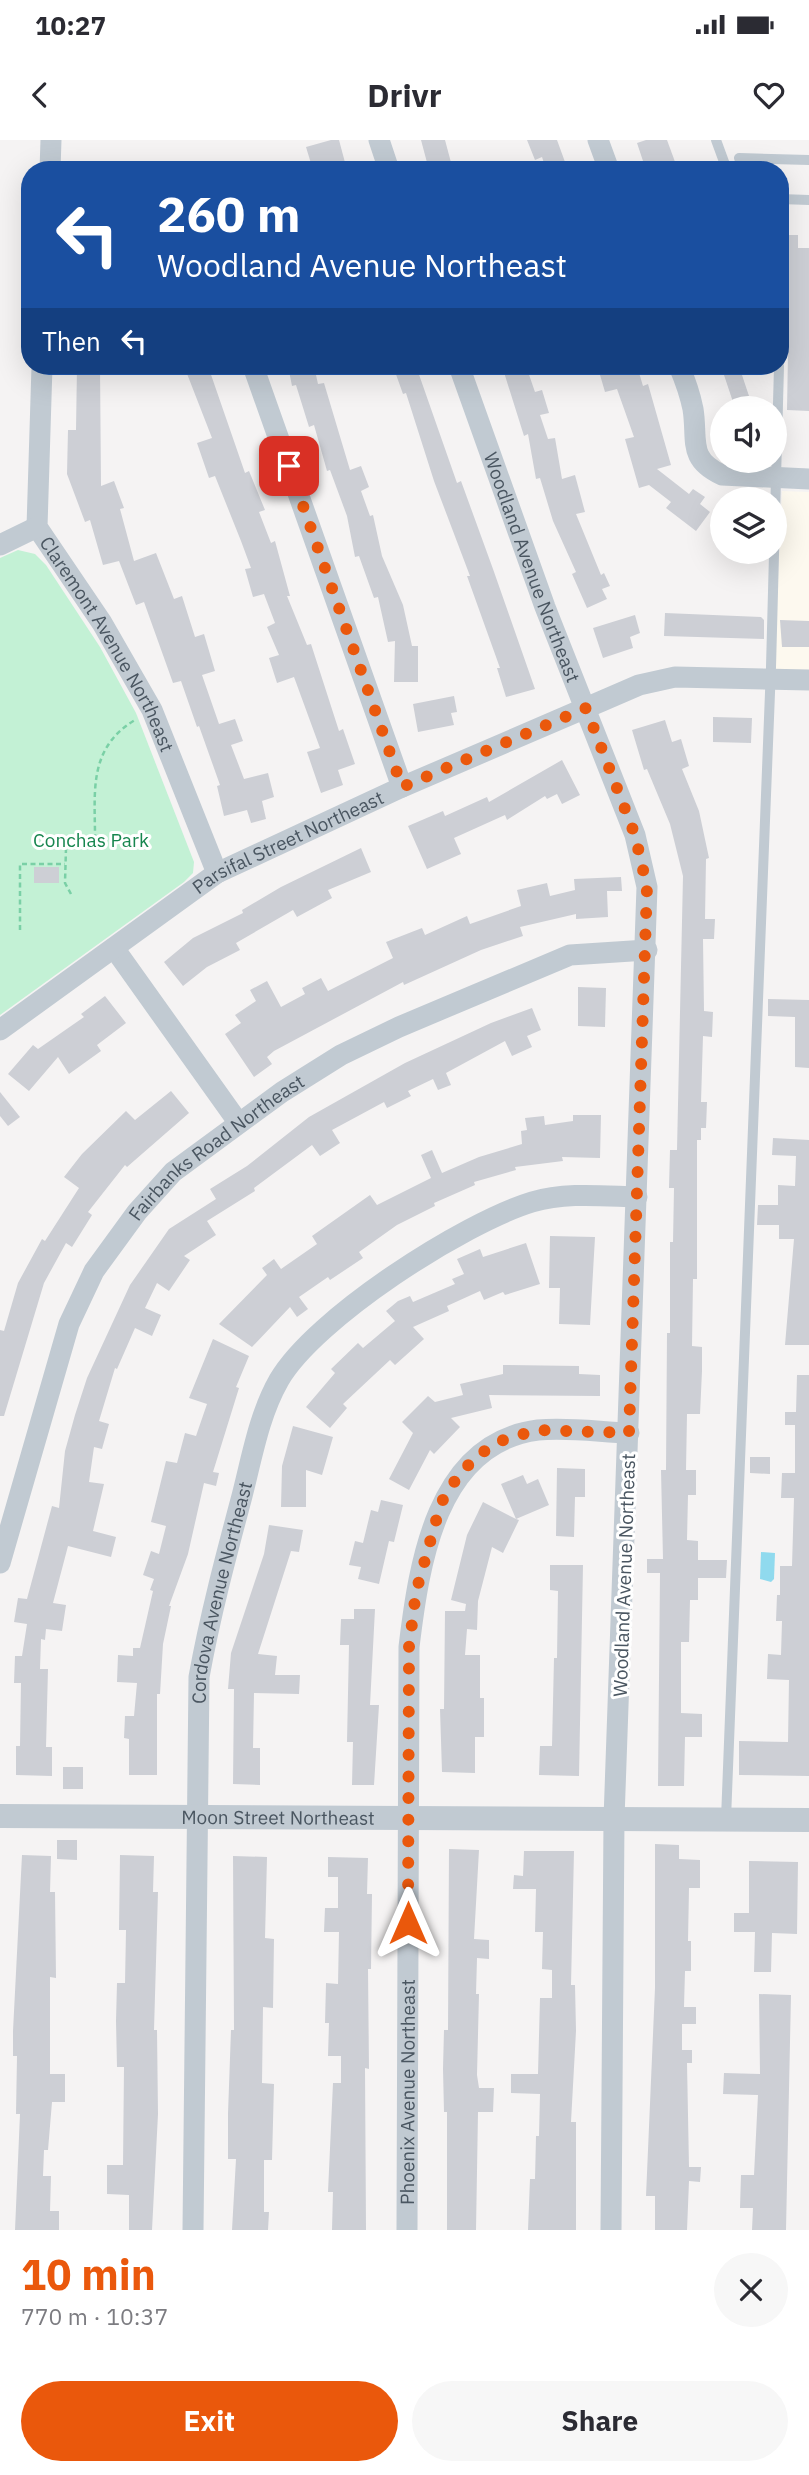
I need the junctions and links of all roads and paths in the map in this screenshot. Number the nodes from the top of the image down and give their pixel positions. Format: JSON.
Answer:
{"nodes":[{"id":1,"x":51,"y":140,"type":"edge"},
{"id":2,"x":379,"y":140,"type":"edge"},
{"id":3,"x":598,"y":140,"type":"edge"},
{"id":4,"x":716,"y":140,"type":"edge"},
{"id":5,"x":809,"y":160,"type":"edge"},
{"id":6,"x":50,"y":161,"type":"edge"},
{"id":7,"x":386,"y":161,"type":"edge"},
{"id":8,"x":606,"y":161,"type":"edge"},
{"id":9,"x":724,"y":161,"type":"edge"},
{"id":10,"x":740,"y":161,"type":"edge"},
{"id":11,"x":789,"y":199,"type":"edge"},
{"id":12,"x":809,"y":200,"type":"edge"},
{"id":13,"x":42,"y":375,"type":"edge"},
{"id":14,"x":257,"y":375,"type":"edge"},
{"id":15,"x":462,"y":375,"type":"edge"},
{"id":16,"x":682,"y":375,"type":"edge"},
{"id":17,"x":779,"y":375,"type":"edge"},
{"id":18,"x":778,"y":478,"type":"junction"},
{"id":19,"x":809,"y":479,"type":"edge"},
{"id":20,"x":37,"y":527,"type":"junction"},
{"id":21,"x":0,"y":545,"type":"edge"},
{"id":22,"x":771,"y":678,"type":"junction"},
{"id":23,"x":809,"y":680,"type":"edge"},
{"id":24,"x":586,"y":708,"type":"junction"},
{"id":25,"x":136,"y":719,"type":"dead end"},
{"id":26,"x":402,"y":787,"type":"junction"},
{"id":27,"x":65,"y":864,"type":"junction"},
{"id":28,"x":217,"y":873,"type":"junction"},
{"id":29,"x":71,"y":894,"type":"dead end"},
{"id":30,"x":20,"y":930,"type":"dead end"},
{"id":31,"x":114,"y":948,"type":"junction"},
{"id":32,"x":647,"y":950,"type":"junction"},
{"id":33,"x":0,"y":1030,"type":"edge"},
{"id":34,"x":238,"y":1122,"type":"junction"},
{"id":35,"x":637,"y":1197,"type":"junction"},
{"id":36,"x":629,"y":1433,"type":"junction"},
{"id":37,"x":0,"y":1563,"type":"edge"},
{"id":38,"x":0,"y":1816,"type":"edge"},
{"id":39,"x":197,"y":1816,"type":"junction"},
{"id":40,"x":408,"y":1818,"type":"junction"},
{"id":41,"x":614,"y":1819,"type":"junction"},
{"id":42,"x":726,"y":1819,"type":"junction"},
{"id":43,"x":809,"y":1819,"type":"edge"},
{"id":44,"x":193,"y":2230,"type":"edge"},
{"id":45,"x":407,"y":2230,"type":"edge"},
{"id":46,"x":611,"y":2230,"type":"edge"}],
"edges":[{"from":1,"to":6,"type":"street"},
{"from":2,"to":7,"type":"street"},
{"from":3,"to":8,"type":"street"},
{"from":4,"to":9,"type":"lane"},
{"from":5,"to":10,"type":"lane"},
{"from":11,"to":12,"type":"lane"},
{"from":13,"to":20,"type":"street","name":"Claremont Avenue Northeast"},
{"from":14,"to":26,"type":"street"},
{"from":15,"to":24,"type":"street","name":"Woodland Avenue Northeast"},
{"from":16,"to":18,"type":"street"},
{"from":17,"to":18,"type":"lane"},
{"from":18,"to":19,"type":"street"},
{"from":18,"to":22,"type":"lane"},
{"from":20,"to":21,"type":"street"},
{"from":20,"to":28,"type":"street","name":"Claremont Avenue Northeast"},
{"from":22,"to":23,"type":"street","name":"Parsifal Street Northeast"},
{"from":22,"to":24,"type":"street","name":"Parsifal Street Northeast"},
{"from":22,"to":42,"type":"lane"},
{"from":24,"to":26,"type":"street","name":"Parsifal Street Northeast"},
{"from":24,"to":32,"type":"street","name":"Woodland Avenue Northeast"},
{"from":25,"to":27,"type":"path"},
{"from":26,"to":28,"type":"street","name":"Parsifal Street Northeast"},
{"from":27,"to":29,"type":"path"},
{"from":27,"to":30,"type":"path"},
{"from":28,"to":31,"type":"street","name":"Parsifal Street Northeast"},
{"from":31,"to":33,"type":"street","name":"Parsifal Street Northeast"},
{"from":31,"to":34,"type":"street"},
{"from":32,"to":34,"type":"street","name":"Fairbanks Road Northeast"},
{"from":32,"to":35,"type":"street","name":"Woodland Avenue Northeast"},
{"from":34,"to":37,"type":"street","name":"Fairbanks Road Northeast"},
{"from":35,"to":36,"type":"street","name":"Woodland Avenue Northeast"},
{"from":35,"to":39,"type":"street","name":"Cordova Avenue Northeast"},
{"from":36,"to":40,"type":"street","name":"Phoenix Avenue Northeast"},
{"from":36,"to":41,"type":"street","name":"Woodland Avenue Northeast"},
{"from":38,"to":39,"type":"street","name":"Moon Street Northeast"},
{"from":39,"to":40,"type":"street","name":"Moon Street Northeast"},
{"from":39,"to":44,"type":"street","name":"Cordova Avenue Northeast"},
{"from":40,"to":41,"type":"street","name":"Moon Street Northeast"},
{"from":40,"to":45,"type":"street","name":"Phoenix Avenue Northeast"},
{"from":41,"to":42,"type":"street","name":"Moon Street Northeast"},
{"from":41,"to":46,"type":"street","name":"Woodland Avenue Northeast"},
{"from":42,"to":43,"type":"street","name":"Moon Street Northeast"}]}
